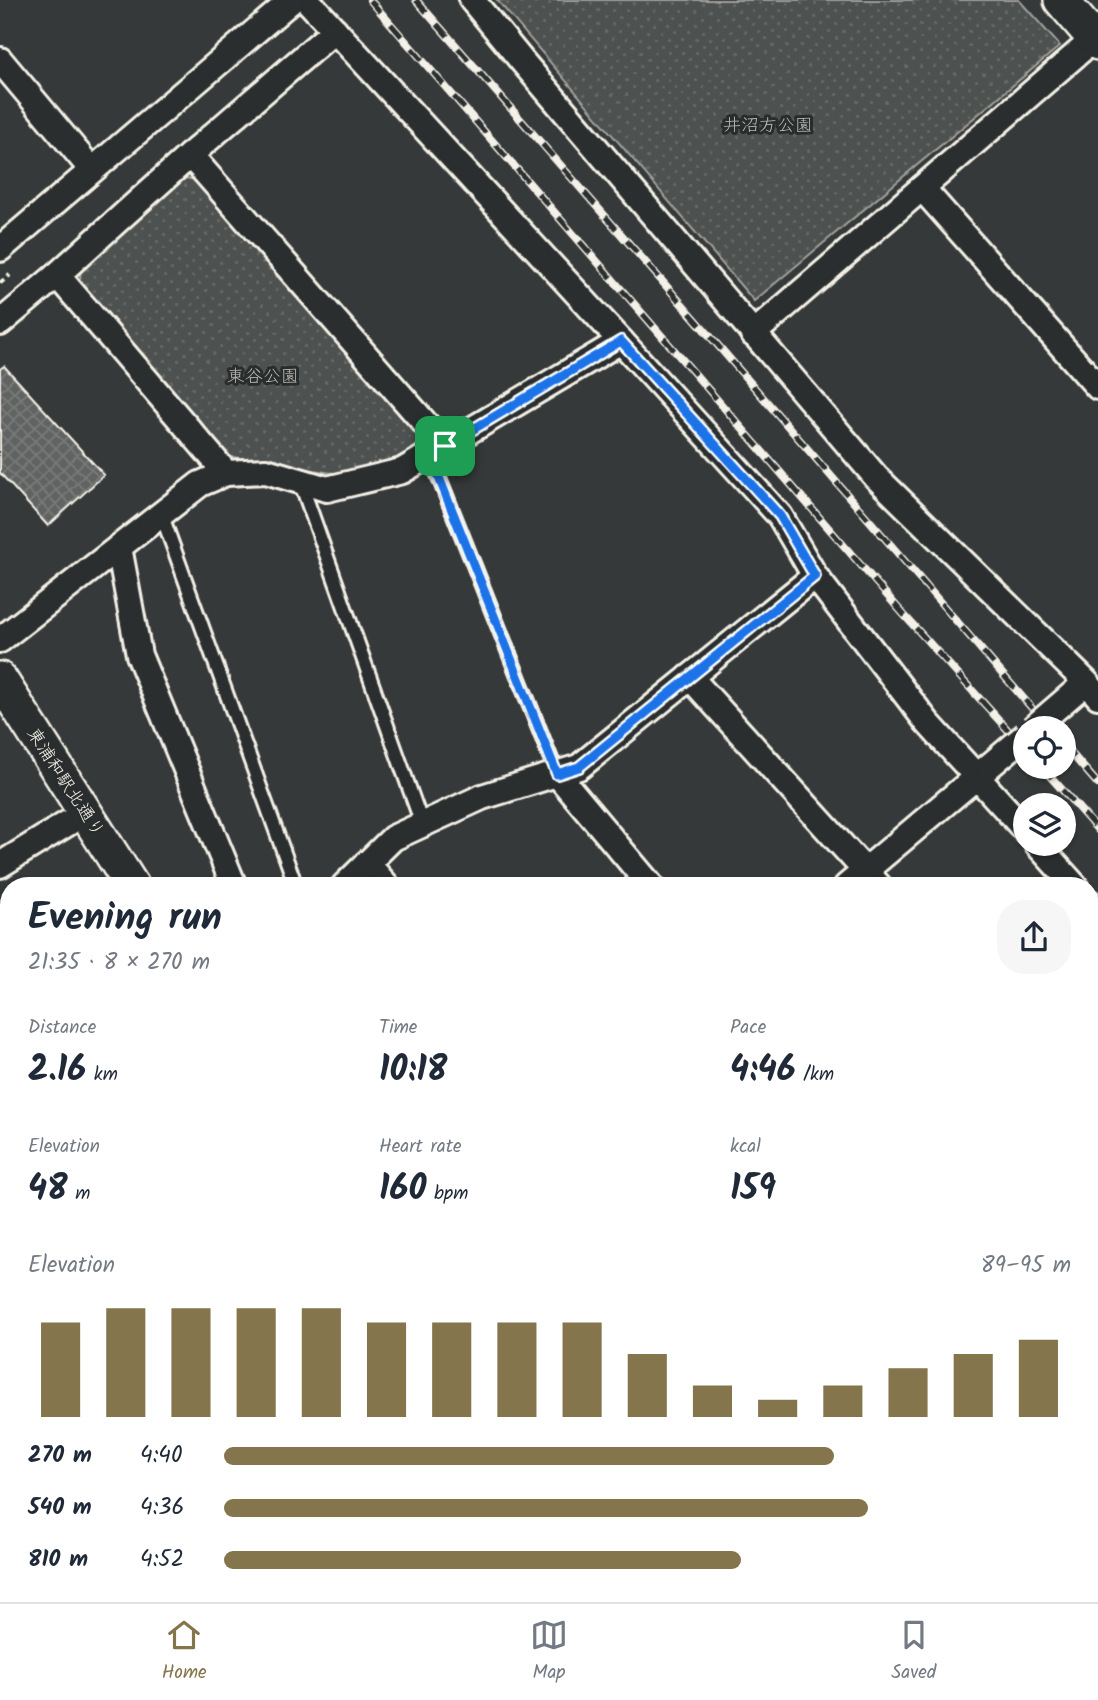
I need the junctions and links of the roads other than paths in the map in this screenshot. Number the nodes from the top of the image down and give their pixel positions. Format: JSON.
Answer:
{"nodes":[{"id":1,"x":292,"y":0,"type":"edge"},
{"id":2,"x":307,"y":0,"type":"edge"},
{"id":3,"x":472,"y":0,"type":"edge"},
{"id":4,"x":1060,"y":0,"type":"edge"},
{"id":5,"x":335,"y":30,"type":"junction"},
{"id":6,"x":1097,"y":39,"type":"edge"},
{"id":7,"x":0,"y":60,"type":"edge"},
{"id":8,"x":190,"y":155,"type":"junction"},
{"id":9,"x":92,"y":170,"type":"junction"},
{"id":10,"x":922,"y":188,"type":"junction"},
{"id":11,"x":0,"y":249,"type":"edge"},
{"id":12,"x":57,"y":275,"type":"junction"},
{"id":13,"x":0,"y":323,"type":"edge"},
{"id":14,"x":754,"y":334,"type":"junction"},
{"id":15,"x":621,"y":341,"type":"junction"},
{"id":16,"x":1098,"y":387,"type":"edge"},
{"id":17,"x":437,"y":451,"type":"junction"},
{"id":18,"x":226,"y":473,"type":"junction"},
{"id":19,"x":299,"y":481,"type":"junction"},
{"id":20,"x":162,"y":516,"type":"junction"},
{"id":21,"x":119,"y":547,"type":"junction"},
{"id":22,"x":815,"y":576,"type":"junction"},
{"id":23,"x":0,"y":640,"type":"edge"},
{"id":24,"x":690,"y":677,"type":"junction"},
{"id":25,"x":0,"y":679,"type":"edge"},
{"id":26,"x":1090,"y":686,"type":"edge"},
{"id":27,"x":1049,"y":716,"type":"edge"},
{"id":28,"x":1013,"y":745,"type":"edge"},
{"id":29,"x":982,"y":772,"type":"junction"},
{"id":30,"x":557,"y":774,"type":"junction"},
{"id":31,"x":86,"y":812,"type":"junction"},
{"id":32,"x":1013,"y":814,"type":"edge"},
{"id":33,"x":422,"y":824,"type":"junction"},
{"id":34,"x":1048,"y":856,"type":"edge"},
{"id":35,"x":367,"y":863,"type":"junction"},
{"id":36,"x":0,"y":865,"type":"edge"},
{"id":37,"x":126,"y":877,"type":"edge"},
{"id":38,"x":230,"y":877,"type":"edge"},
{"id":39,"x":293,"y":877,"type":"edge"},
{"id":40,"x":353,"y":877,"type":"edge"},
{"id":41,"x":379,"y":877,"type":"edge"},
{"id":42,"x":643,"y":877,"type":"edge"},
{"id":43,"x":873,"y":877,"type":"edge"},
{"id":44,"x":1067,"y":877,"type":"edge"}],
"edges":[{"from":1,"to":9,"type":"street"},
{"from":2,"to":5,"type":"street"},
{"from":3,"to":14,"type":"street"},
{"from":4,"to":6,"type":"street"},
{"from":5,"to":8,"type":"street"},
{"from":5,"to":15,"type":"street"},
{"from":6,"to":10,"type":"street"},
{"from":7,"to":9,"type":"street"},
{"from":8,"to":12,"type":"street"},
{"from":8,"to":17,"type":"street"},
{"from":9,"to":11,"type":"street"},
{"from":10,"to":14,"type":"street"},
{"from":10,"to":16,"type":"street"},
{"from":12,"to":13,"type":"street"},
{"from":12,"to":18,"type":"street"},
{"from":14,"to":26,"type":"street"},
{"from":15,"to":17,"type":"street"},
{"from":15,"to":22,"type":"street"},
{"from":17,"to":19,"type":"street"},
{"from":17,"to":30,"type":"lane"},
{"from":18,"to":19,"type":"street"},
{"from":18,"to":20,"type":"street"},
{"from":19,"to":33,"type":"lane"},
{"from":20,"to":21,"type":"street"},
{"from":20,"to":39,"type":"lane"},
{"from":21,"to":23,"type":"street"},
{"from":21,"to":38,"type":"street"},
{"from":22,"to":24,"type":"street"},
{"from":22,"to":29,"type":"street"},
{"from":24,"to":30,"type":"street"},
{"from":24,"to":43,"type":"street"},
{"from":25,"to":31,"type":"street","name":"東浦和駅北通り"},
{"from":26,"to":27,"type":"street","bridge":true},
{"from":28,"to":29,"type":"street","bridge":true},
{"from":29,"to":32,"type":"street"},
{"from":29,"to":43,"type":"street"},
{"from":30,"to":33,"type":"street"},
{"from":30,"to":42,"type":"street"},
{"from":31,"to":36,"type":"street"},
{"from":31,"to":37,"type":"street","name":"東浦和駅北通り"},
{"from":33,"to":35,"type":"street"},
{"from":34,"to":44,"type":"street"},
{"from":35,"to":40,"type":"street"},
{"from":35,"to":41,"type":"street"}]}
